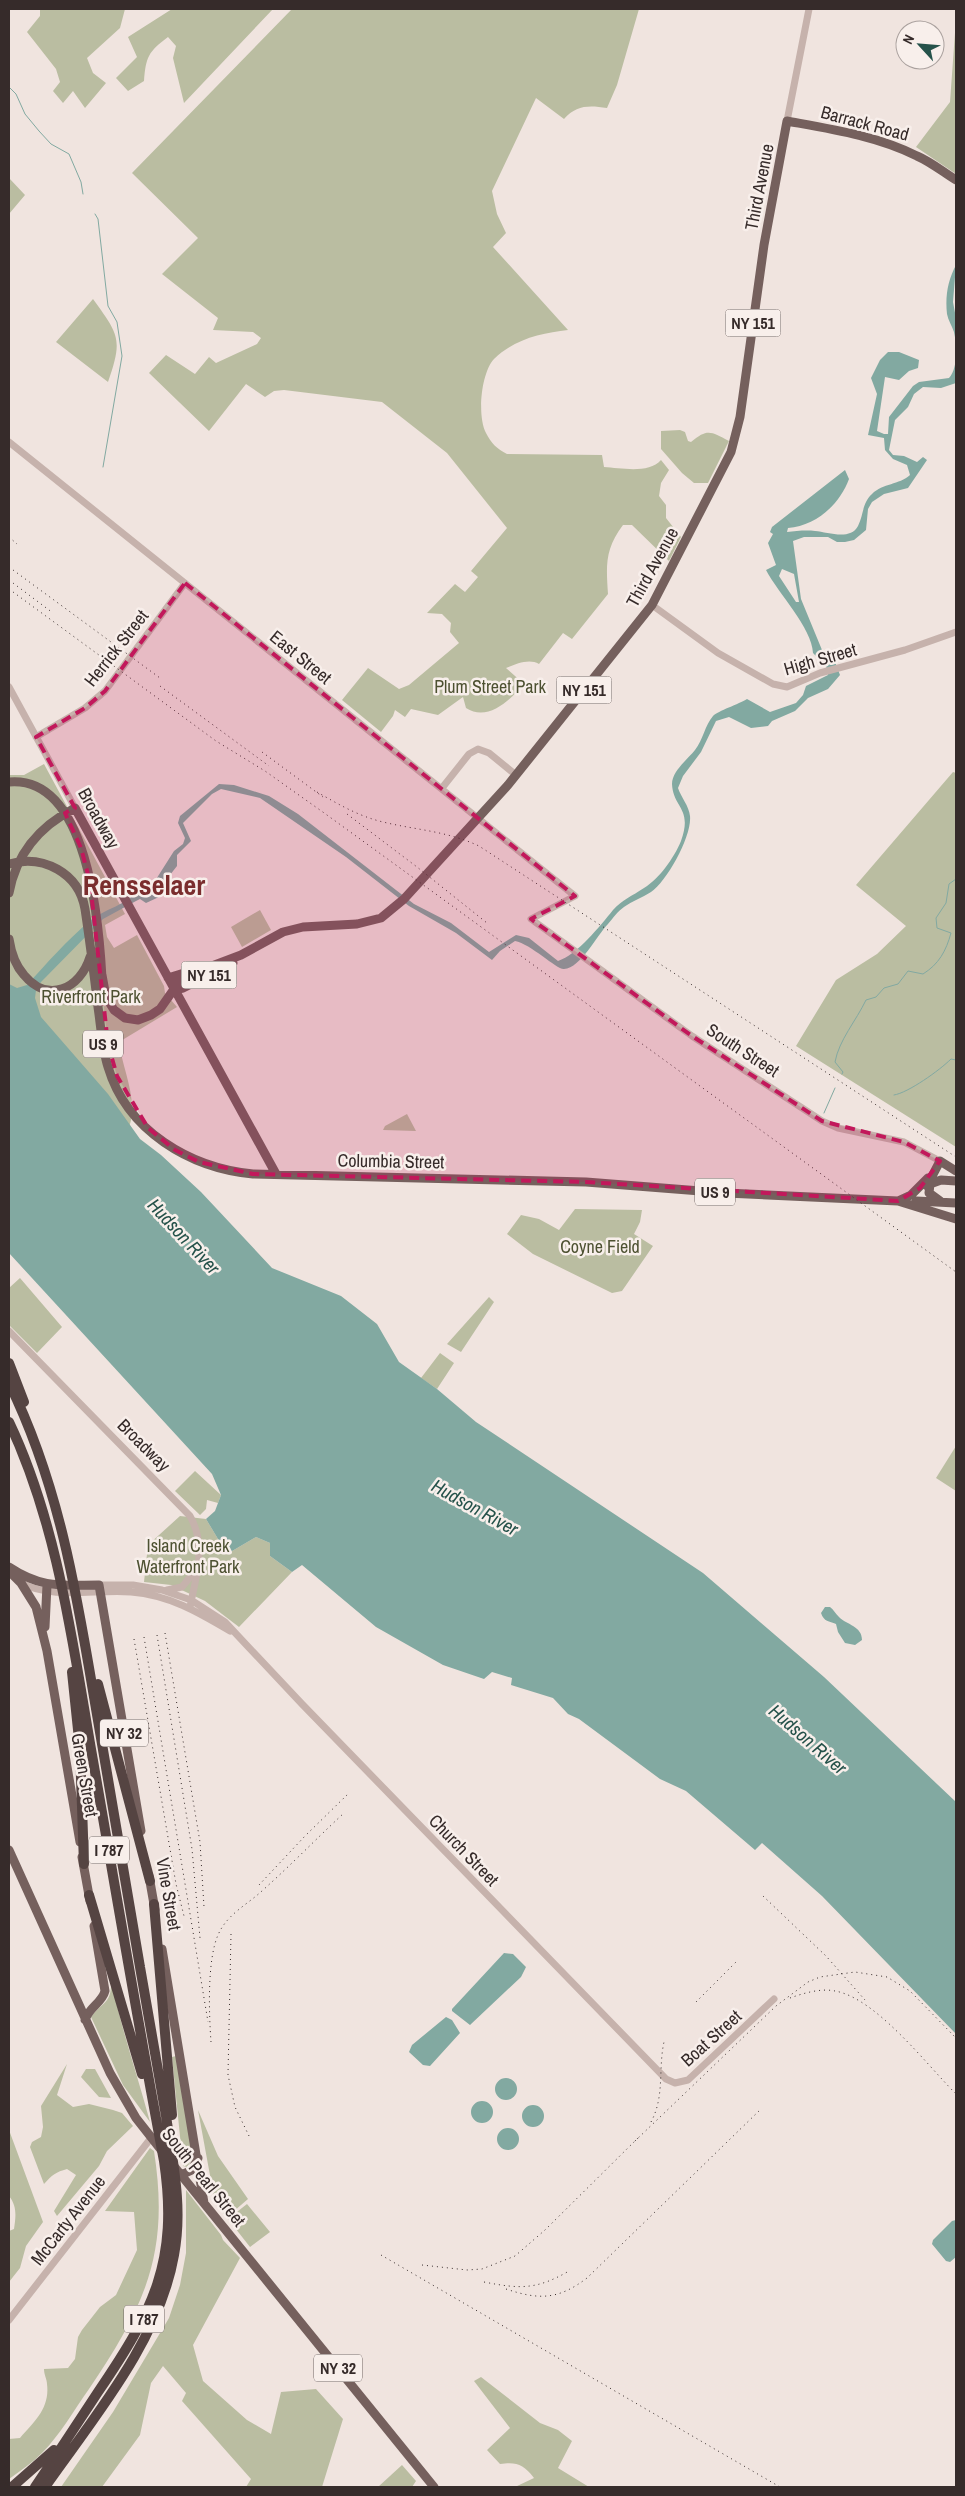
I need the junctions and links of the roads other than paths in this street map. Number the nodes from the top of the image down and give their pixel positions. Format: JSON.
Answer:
{"nodes":[{"id":1,"x":809,"y":9,"type":"edge"},
{"id":2,"x":787,"y":121,"type":"junction"},
{"id":3,"x":956,"y":180,"type":"edge"},
{"id":4,"x":9,"y":442,"type":"edge"},
{"id":5,"x":185,"y":583,"type":"junction"},
{"id":6,"x":652,"y":605,"type":"junction"},
{"id":7,"x":956,"y":632,"type":"edge"},
{"id":8,"x":9,"y":687,"type":"edge"},
{"id":9,"x":36,"y":736,"type":"junction"},
{"id":10,"x":516,"y":775,"type":"junction"},
{"id":11,"x":9,"y":782,"type":"edge"},
{"id":12,"x":442,"y":788,"type":"junction"},
{"id":13,"x":75,"y":808,"type":"junction"},
{"id":14,"x":9,"y":864,"type":"edge"},
{"id":15,"x":9,"y":893,"type":"edge"},
{"id":16,"x":531,"y":919,"type":"joint"},
{"id":17,"x":9,"y":939,"type":"edge"},
{"id":18,"x":95,"y":954,"type":"junction"},
{"id":19,"x":241,"y":955,"type":"junction"},
{"id":20,"x":204,"y":969,"type":"junction"},
{"id":21,"x":102,"y":975,"type":"junction"},
{"id":22,"x":168,"y":978,"type":"junction"},
{"id":23,"x":174,"y":990,"type":"junction"},
{"id":24,"x":142,"y":1123,"type":"junction"},
{"id":25,"x":940,"y":1161,"type":"junction"},
{"id":26,"x":956,"y":1171,"type":"edge"},
{"id":27,"x":276,"y":1174,"type":"junction"},
{"id":28,"x":932,"y":1174,"type":"junction"},
{"id":29,"x":956,"y":1181,"type":"edge"},
{"id":30,"x":927,"y":1189,"type":"junction"},
{"id":31,"x":898,"y":1200,"type":"junction"},
{"id":32,"x":945,"y":1202,"type":"junction"},
{"id":33,"x":956,"y":1202,"type":"edge"},
{"id":34,"x":956,"y":1219,"type":"edge"},
{"id":35,"x":9,"y":1331,"type":"edge"},
{"id":36,"x":9,"y":1363,"type":"edge"},
{"id":37,"x":9,"y":1384,"type":"edge"},
{"id":38,"x":9,"y":1422,"type":"edge"},
{"id":39,"x":36,"y":1446,"type":"junction"},
{"id":40,"x":199,"y":1564,"type":"junction"},
{"id":41,"x":9,"y":1568,"type":"edge"},
{"id":42,"x":24,"y":1581,"type":"junction"},
{"id":43,"x":47,"y":1588,"type":"junction"},
{"id":44,"x":100,"y":1588,"type":"junction"},
{"id":45,"x":162,"y":1590,"type":"junction"},
{"id":46,"x":62,"y":1594,"type":"junction"},
{"id":47,"x":190,"y":1604,"type":"junction"},
{"id":48,"x":80,"y":1613,"type":"junction"},
{"id":49,"x":47,"y":1651,"type":"junction"},
{"id":50,"x":9,"y":1850,"type":"edge"},
{"id":51,"x":84,"y":1864,"type":"junction"},
{"id":52,"x":150,"y":1881,"type":"junction"},
{"id":53,"x":89,"y":1895,"type":"junction"},
{"id":54,"x":154,"y":1904,"type":"junction"},
{"id":55,"x":75,"y":1998,"type":"junction"},
{"id":56,"x":774,"y":1999,"type":"dead end"},
{"id":57,"x":101,"y":2000,"type":"junction"},
{"id":58,"x":86,"y":2020,"type":"junction"},
{"id":59,"x":675,"y":2083,"type":"joint"},
{"id":60,"x":154,"y":2106,"type":"junction"},
{"id":61,"x":171,"y":2129,"type":"junction"},
{"id":62,"x":151,"y":2138,"type":"junction"},
{"id":63,"x":198,"y":2158,"type":"junction"},
{"id":64,"x":181,"y":2175,"type":"junction"},
{"id":65,"x":204,"y":2203,"type":"junction"},
{"id":66,"x":9,"y":2320,"type":"edge"},
{"id":67,"x":78,"y":2423,"type":"junction"},
{"id":68,"x":74,"y":2446,"type":"junction"},
{"id":69,"x":12,"y":2487,"type":"edge"},
{"id":70,"x":34,"y":2487,"type":"edge"},
{"id":71,"x":46,"y":2487,"type":"edge"},
{"id":72,"x":52,"y":2487,"type":"edge"},
{"id":73,"x":434,"y":2487,"type":"edge"}],
"edges":[{"from":1,"to":2,"type":"street"},
{"from":2,"to":3,"type":"main road","name":"Barrack Road"},
{"from":2,"to":6,"type":"main road","name":"Third Avenue","number":"NY 151"},
{"from":4,"to":5,"type":"street","name":"East Street"},
{"from":5,"to":9,"type":"street","name":"Herrick Street"},
{"from":5,"to":12,"type":"street","name":"East Street"},
{"from":6,"to":7,"type":"street","name":"High Street"},
{"from":6,"to":10,"type":"main road","name":"Third Avenue","number":"NY 151"},
{"from":8,"to":9,"type":"street","name":"Broadway"},
{"from":9,"to":13,"type":"street","name":"Broadway"},
{"from":10,"to":12,"type":"street"},
{"from":10,"to":19,"type":"main road","name":"Third Avenue","number":"NY 151"},
{"from":11,"to":18,"type":"main road","number":"US 9"},
{"from":12,"to":16,"type":"street","name":"East Street"},
{"from":13,"to":15,"type":"main road"},
{"from":13,"to":22,"type":"main road","name":"Broadway"},
{"from":14,"to":18,"type":"main road","number":"US 9"},
{"from":16,"to":25,"type":"street","name":"South Street"},
{"from":17,"to":18,"type":"main road"},
{"from":18,"to":21,"type":"main road","number":"US 9"},
{"from":18,"to":24,"type":"main road","number":"US 9"},
{"from":19,"to":20,"type":"main road","name":"Third Avenue","number":"NY 151"},
{"from":19,"to":23,"type":"main road","name":"Third Avenue","number":"NY 151"},
{"from":20,"to":22,"type":"main road"},
{"from":20,"to":23,"type":"main road","name":"Third Avenue","number":"NY 151"},
{"from":21,"to":23,"type":"main road"},
{"from":21,"to":24,"type":"main road","number":"US 9"},
{"from":22,"to":23,"type":"main road","name":"Broadway"},
{"from":23,"to":27,"type":"main road","name":"Broadway"},
{"from":24,"to":27,"type":"main road","number":"US 9"},
{"from":25,"to":26,"type":"main road","name":"South Street"},
{"from":25,"to":28,"type":"main road"},
{"from":27,"to":31,"type":"main road","name":"Columbia Street","number":"US 9"},
{"from":28,"to":30,"type":"main road"},
{"from":28,"to":31,"type":"main road"},
{"from":29,"to":30,"type":"main road"},
{"from":30,"to":32,"type":"main road"},
{"from":31,"to":32,"type":"main road","number":"US 9"},
{"from":31,"to":34,"type":"main road"},
{"from":32,"to":33,"type":"main road","number":"US 9"},
{"from":35,"to":40,"type":"street","name":"Broadway"},
{"from":36,"to":39,"type":"highway"},
{"from":37,"to":39,"type":"highway","number":"I 787"},
{"from":38,"to":46,"type":"highway","number":"I 787"},
{"from":39,"to":48,"type":"highway","number":"I 787"},
{"from":40,"to":45,"type":"street"},
{"from":40,"to":47,"type":"street","name":"Broadway"},
{"from":41,"to":42,"type":"main road","name":"Green Street"},
{"from":42,"to":43,"type":"main road"},
{"from":42,"to":49,"type":"main road","name":"Green Street"},
{"from":43,"to":44,"type":"main road"},
{"from":43,"to":49,"type":"main road"},
{"from":44,"to":45,"type":"street","name":"Church Street"},
{"from":44,"to":47,"type":"street","name":"Church Street"},
{"from":44,"to":52,"type":"main road","name":"Vine Street","number":"NY 32"},
{"from":45,"to":47,"type":"street","name":"Church Street"},
{"from":46,"to":51,"type":"highway"},
{"from":46,"to":60,"type":"highway","number":"I 787"},
{"from":47,"to":59,"type":"street","name":"Church Street"},
{"from":48,"to":52,"type":"highway"},
{"from":48,"to":61,"type":"highway","number":"I 787"},
{"from":49,"to":51,"type":"main road","name":"Green Street"},
{"from":50,"to":55,"type":"main road","name":"South Pearl Street","number":"NY 32"},
{"from":51,"to":53,"type":"main road","name":"Green Street"},
{"from":52,"to":54,"type":"main road","name":"Vine Street","number":"NY 32"},
{"from":53,"to":57,"type":"main road","name":"Green Street"},
{"from":53,"to":60,"type":"highway"},
{"from":54,"to":61,"type":"highway"},
{"from":54,"to":63,"type":"main road","name":"Vine Street","number":"NY 32"},
{"from":55,"to":57,"type":"main road"},
{"from":55,"to":58,"type":"main road","name":"South Pearl Street","number":"NY 32"},
{"from":56,"to":59,"type":"street","name":"Boat Street"},
{"from":57,"to":58,"type":"main road"},
{"from":58,"to":62,"type":"main road","name":"South Pearl Street","number":"NY 32"},
{"from":60,"to":67,"type":"highway","number":"I 787"},
{"from":61,"to":68,"type":"highway","number":"I 787"},
{"from":62,"to":64,"type":"main road","name":"South Pearl Street","number":"NY 32"},
{"from":62,"to":66,"type":"street","name":"McCarty Avenue"},
{"from":63,"to":64,"type":"main road"},
{"from":63,"to":65,"type":"main road","name":"Vine Street","number":"NY 32"},
{"from":64,"to":65,"type":"main road","name":"South Pearl Street","number":"NY 32"},
{"from":65,"to":73,"type":"main road","name":"South Pearl Street","number":"NY 32"},
{"from":67,"to":69,"type":"highway","number":"I 787"},
{"from":67,"to":70,"type":"highway","number":"I 787"},
{"from":68,"to":71,"type":"highway","number":"I 787"},
{"from":68,"to":72,"type":"highway","number":"I 787"}]}
